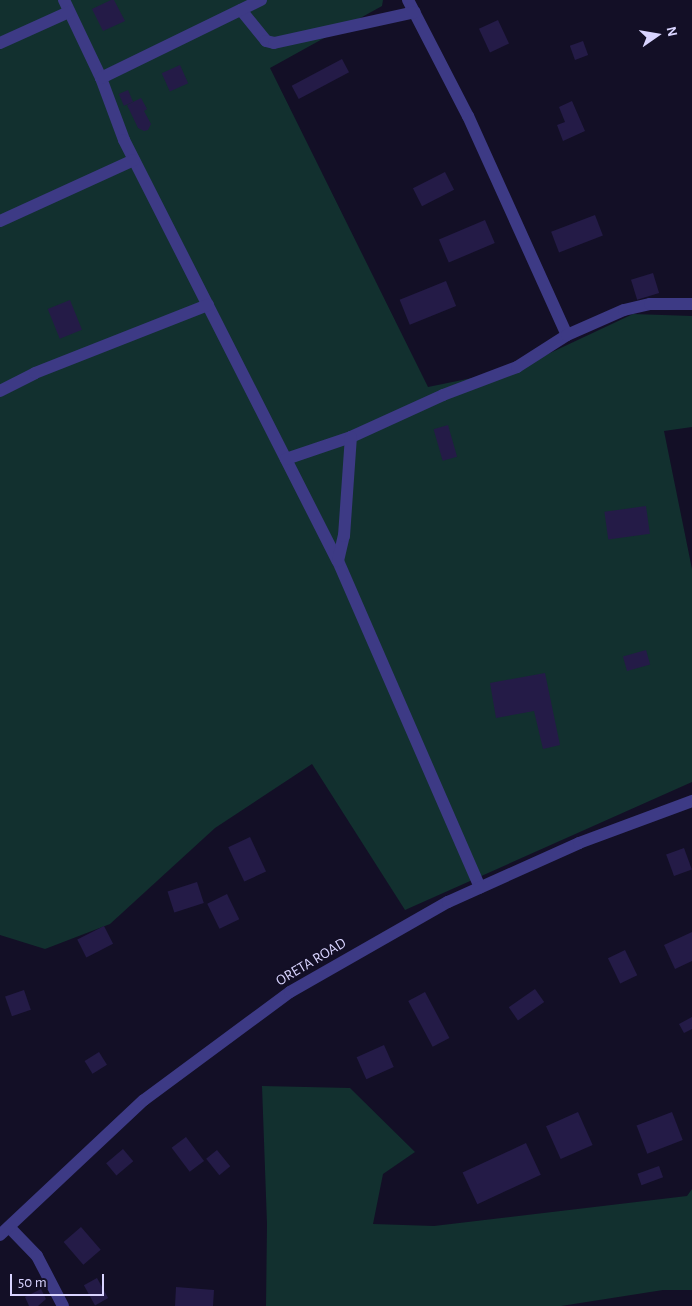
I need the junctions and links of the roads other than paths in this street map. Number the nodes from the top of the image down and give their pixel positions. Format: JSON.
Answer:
{"nodes":[{"id":1,"x":261,"y":0,"type":"edge"},
{"id":2,"x":408,"y":0,"type":"edge"},
{"id":3,"x":66,"y":6,"type":"edge"},
{"id":4,"x":241,"y":10,"type":"junction"},
{"id":5,"x":414,"y":12,"type":"junction"},
{"id":6,"x":0,"y":43,"type":"edge"},
{"id":7,"x":101,"y":78,"type":"junction"},
{"id":8,"x":134,"y":160,"type":"junction"},
{"id":9,"x":0,"y":221,"type":"edge"},
{"id":10,"x":692,"y":304,"type":"edge"},
{"id":11,"x":208,"y":305,"type":"junction"},
{"id":12,"x":566,"y":335,"type":"junction"},
{"id":13,"x":0,"y":391,"type":"edge"},
{"id":14,"x":350,"y":437,"type":"junction"},
{"id":15,"x":286,"y":459,"type":"junction"},
{"id":16,"x":344,"y":522,"type":"junction"},
{"id":17,"x":322,"y":531,"type":"junction"},
{"id":18,"x":338,"y":561,"type":"junction"},
{"id":19,"x":692,"y":801,"type":"edge"},
{"id":20,"x":480,"y":887,"type":"junction"},
{"id":21,"x":5,"y":1231,"type":"edge"},
{"id":22,"x":63,"y":1306,"type":"edge"}],
"edges":[{"from":1,"to":4,"type":"street"},
{"from":2,"to":5,"type":"street"},
{"from":3,"to":6,"type":"street"},
{"from":3,"to":7,"type":"street"},
{"from":4,"to":5,"type":"street"},
{"from":4,"to":7,"type":"street"},
{"from":5,"to":12,"type":"street"},
{"from":7,"to":8,"type":"street"},
{"from":8,"to":9,"type":"street"},
{"from":8,"to":11,"type":"street"},
{"from":10,"to":12,"type":"street"},
{"from":11,"to":13,"type":"street"},
{"from":11,"to":15,"type":"street"},
{"from":12,"to":14,"type":"street"},
{"from":14,"to":15,"type":"street"},
{"from":14,"to":16,"type":"street"},
{"from":15,"to":17,"type":"street"},
{"from":16,"to":17,"type":"street"},
{"from":16,"to":18,"type":"street"},
{"from":17,"to":18,"type":"street"},
{"from":18,"to":20,"type":"street"},
{"from":19,"to":20,"type":"street","name":"ORETA ROAD"},
{"from":20,"to":21,"type":"street","name":"ORETA ROAD"},
{"from":21,"to":22,"type":"street"}]}
